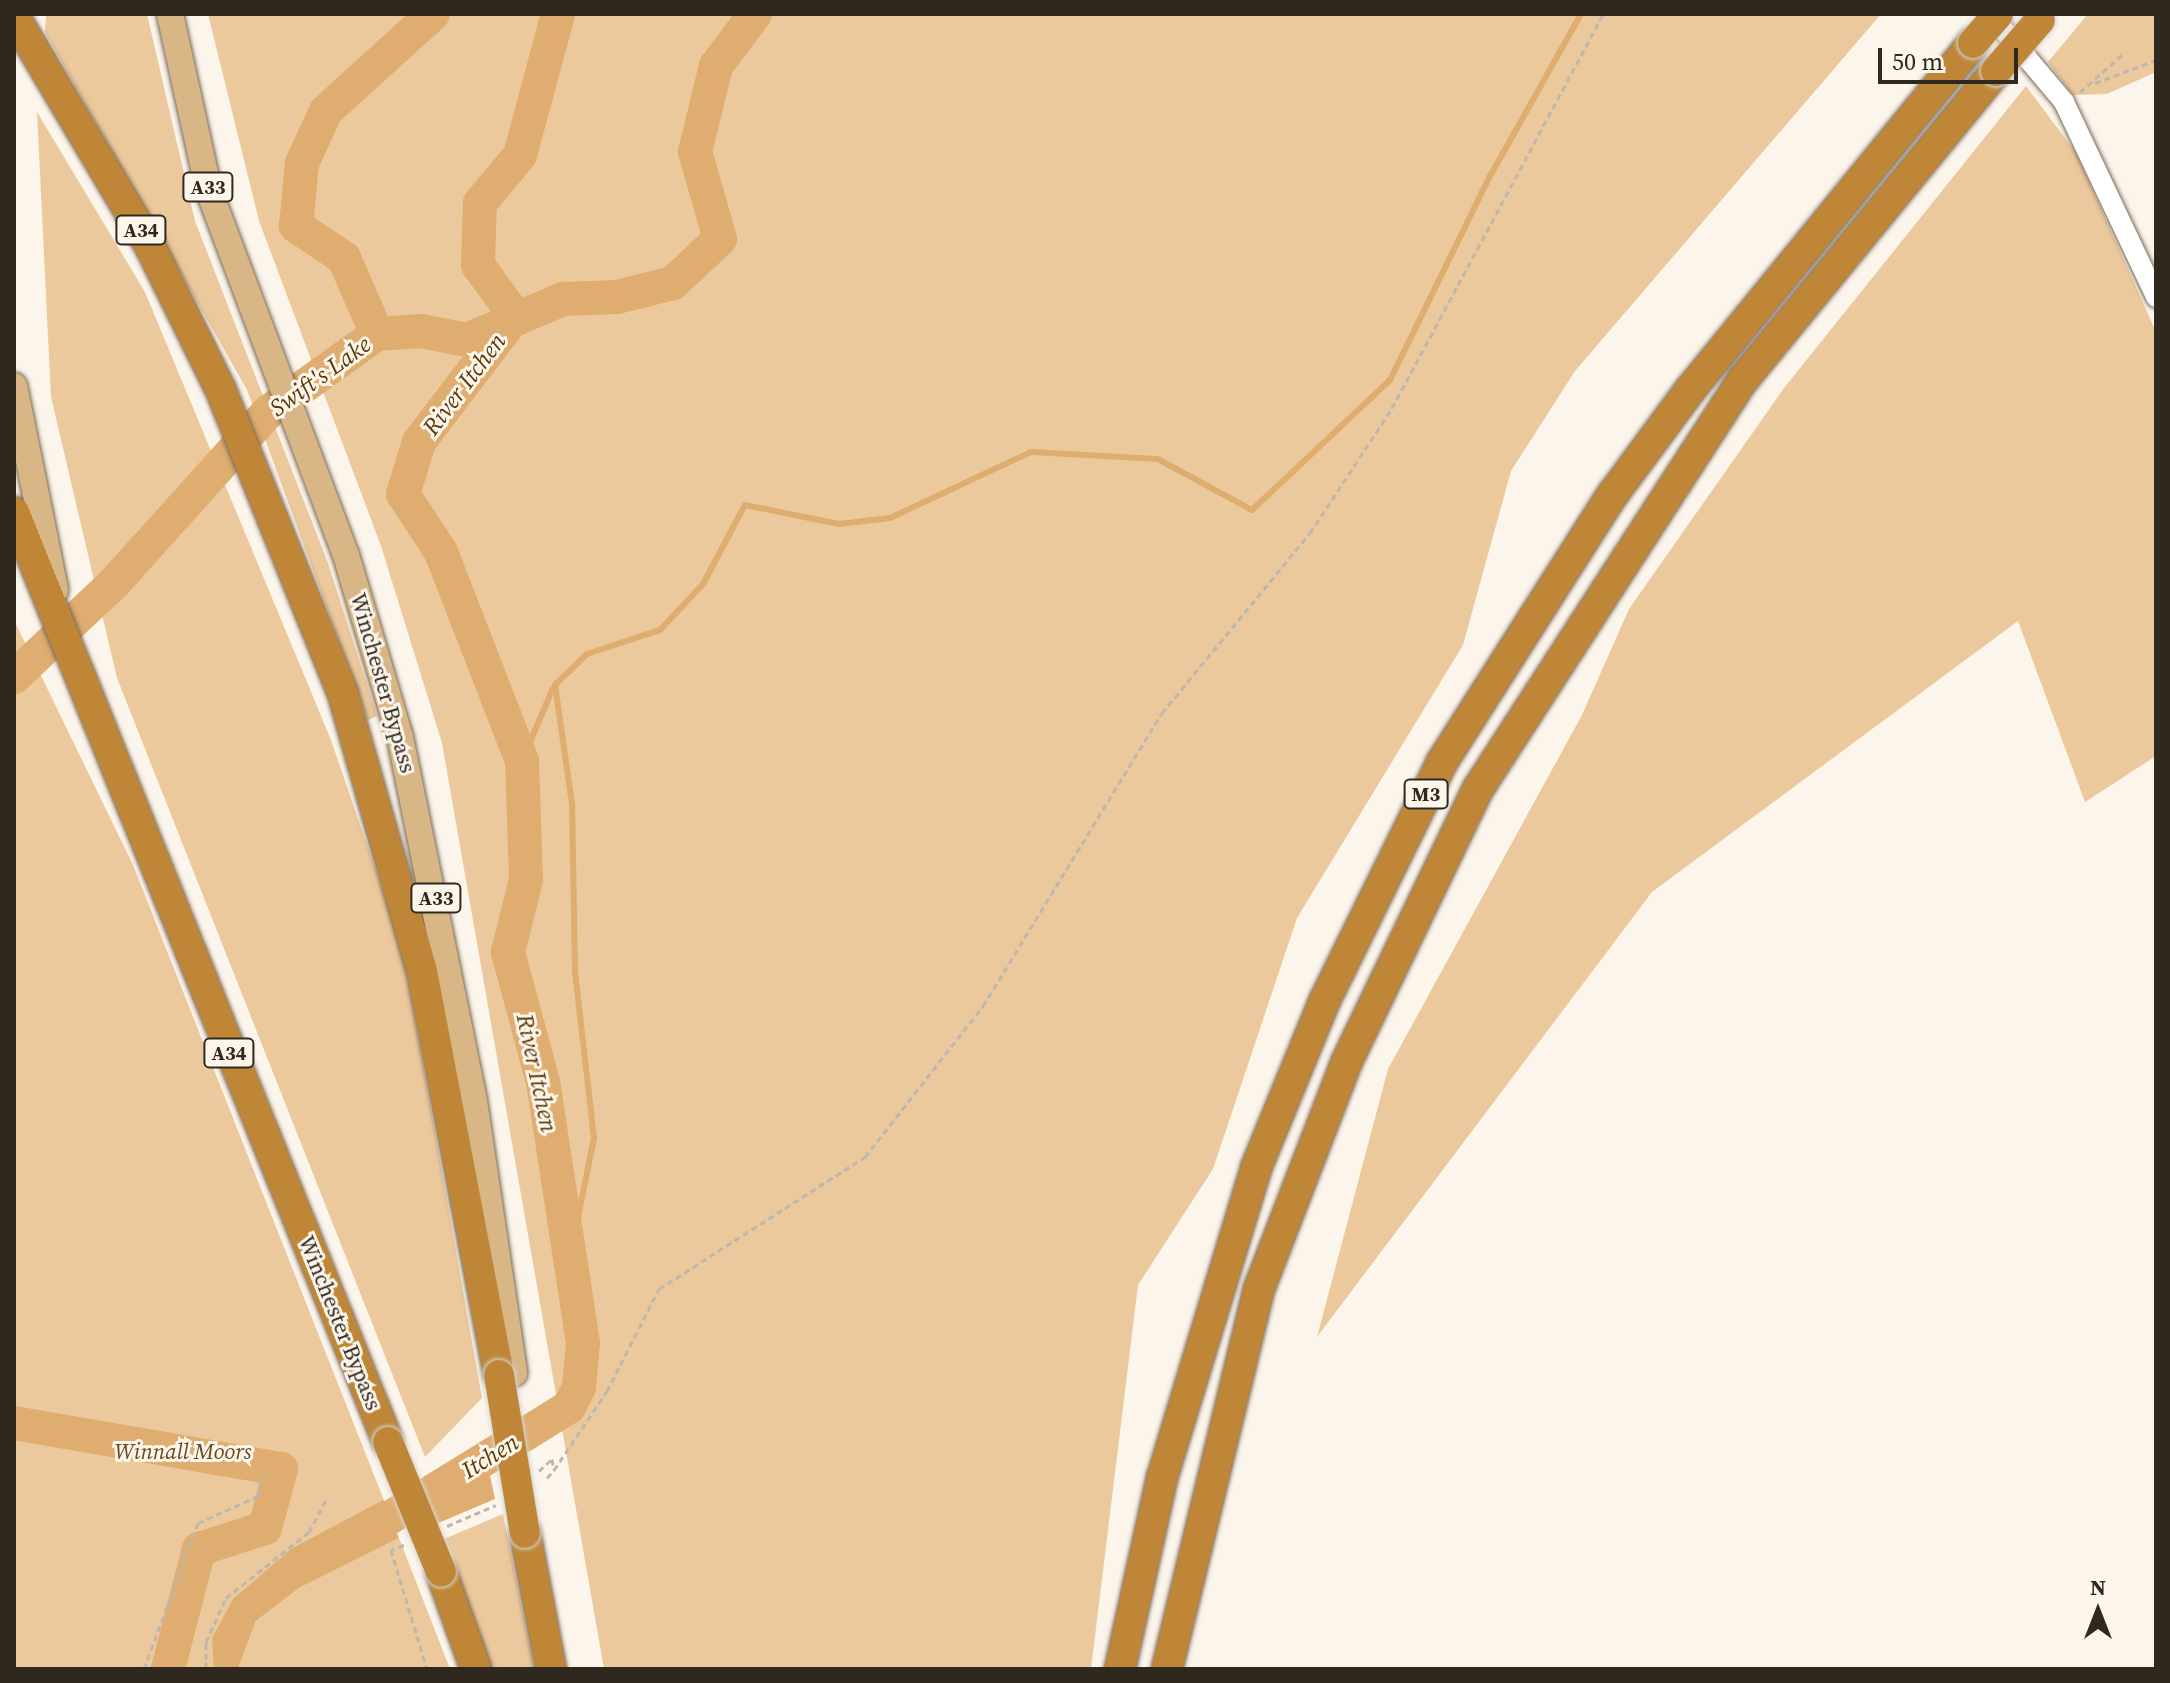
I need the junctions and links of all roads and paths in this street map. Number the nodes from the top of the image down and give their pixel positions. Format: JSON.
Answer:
{"nodes":[{"id":1,"x":170,"y":14,"type":"edge"},
{"id":2,"x":1603,"y":14,"type":"edge"},
{"id":3,"x":1990,"y":14,"type":"edge"},
{"id":4,"x":1998,"y":14,"type":"edge"},
{"id":5,"x":14,"y":16,"type":"edge"},
{"id":6,"x":2043,"y":17,"type":"edge"},
{"id":7,"x":2122,"y":55,"type":"dead end"},
{"id":8,"x":2156,"y":60,"type":"edge"},
{"id":9,"x":2156,"y":297,"type":"edge"},
{"id":10,"x":14,"y":386,"type":"edge"},
{"id":11,"x":26,"y":522,"type":"edge"},
{"id":12,"x":506,"y":1374,"type":"junction"},
{"id":13,"x":554,"y":1470,"type":"junction"},
{"id":14,"x":262,"y":1473,"type":"dead end"},
{"id":15,"x":532,"y":1477,"type":"dead end"},
{"id":16,"x":547,"y":1478,"type":"dead end"},
{"id":17,"x":328,"y":1497,"type":"dead end"},
{"id":18,"x":502,"y":1503,"type":"dead end"},
{"id":19,"x":433,"y":1532,"type":"dead end"},
{"id":20,"x":419,"y":1538,"type":"dead end"},
{"id":21,"x":144,"y":1669,"type":"edge"},
{"id":22,"x":206,"y":1669,"type":"edge"},
{"id":23,"x":427,"y":1669,"type":"edge"},
{"id":24,"x":476,"y":1669,"type":"edge"},
{"id":25,"x":551,"y":1669,"type":"edge"},
{"id":26,"x":1120,"y":1669,"type":"edge"},
{"id":27,"x":1167,"y":1669,"type":"edge"}],
"edges":[{"from":1,"to":12,"type":"main road","name":"Winchester Bypass","number":"A33"},
{"from":2,"to":13,"type":"path"},
{"from":3,"to":9,"type":"street"},
{"from":4,"to":26,"type":"highway","number":"M3","bridge":true},
{"from":5,"to":12,"type":"highway","number":"A34"},
{"from":6,"to":27,"type":"highway","number":"M3","bridge":true},
{"from":7,"to":8,"type":"path"},
{"from":10,"to":11,"type":"main road"},
{"from":11,"to":24,"type":"highway","name":"Winchester Bypass","number":"A34","bridge":true},
{"from":12,"to":25,"type":"highway","number":"A34","bridge":true},
{"from":13,"to":15,"type":"path"},
{"from":13,"to":16,"type":"path"},
{"from":14,"to":21,"type":"path"},
{"from":17,"to":22,"type":"path"},
{"from":18,"to":19,"type":"path"},
{"from":20,"to":23,"type":"path"}]}
